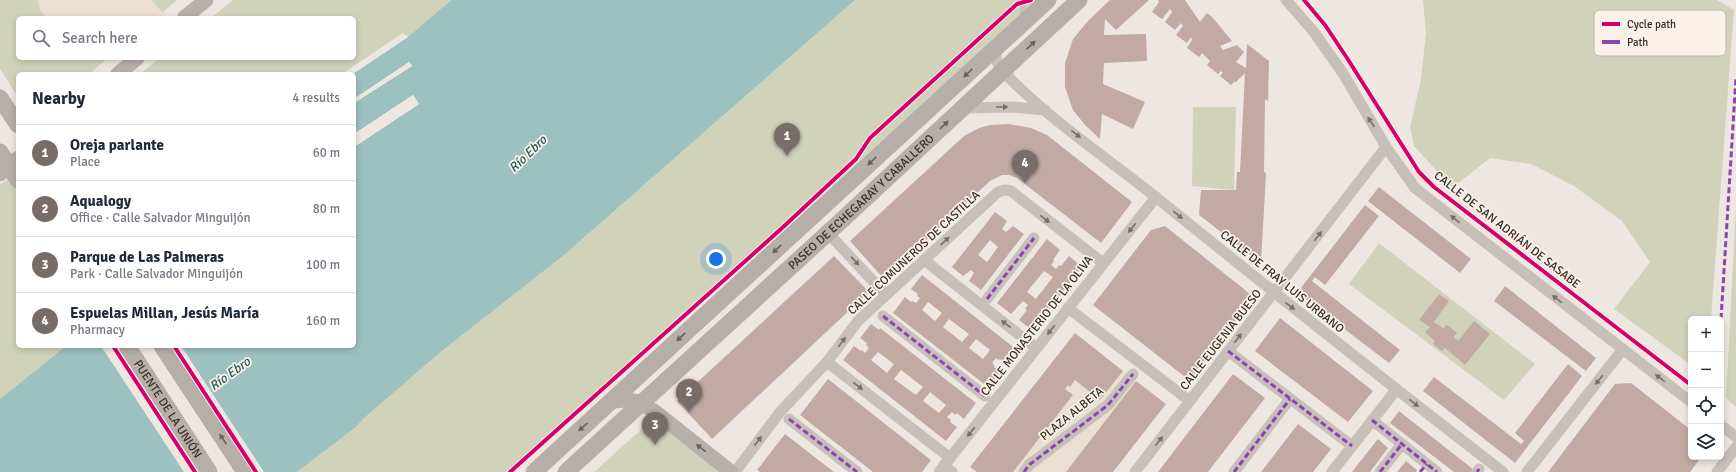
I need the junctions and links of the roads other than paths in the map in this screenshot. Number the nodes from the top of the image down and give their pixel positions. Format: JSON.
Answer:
{"nodes":[{"id":1,"x":206,"y":0,"type":"edge"},
{"id":2,"x":1024,"y":0,"type":"edge"},
{"id":3,"x":1048,"y":0,"type":"edge"},
{"id":4,"x":1079,"y":0,"type":"edge"},
{"id":5,"x":1286,"y":0,"type":"edge"},
{"id":6,"x":186,"y":16,"type":"edge"},
{"id":7,"x":1021,"y":25,"type":"junction"},
{"id":8,"x":997,"y":47,"type":"junction"},
{"id":9,"x":135,"y":60,"type":"edge"},
{"id":10,"x":1003,"y":71,"type":"junction"},
{"id":11,"x":120,"y":72,"type":"edge"},
{"id":12,"x":3,"y":102,"type":"edge"},
{"id":13,"x":963,"y":108,"type":"junction"},
{"id":14,"x":1045,"y":110,"type":"junction"},
{"id":15,"x":16,"y":122,"type":"edge"},
{"id":16,"x":1386,"y":147,"type":"junction"},
{"id":17,"x":0,"y":152,"type":"edge"},
{"id":18,"x":16,"y":160,"type":"edge"},
{"id":19,"x":0,"y":174,"type":"edge"},
{"id":20,"x":16,"y":177,"type":"edge"},
{"id":21,"x":1156,"y":197,"type":"junction"},
{"id":22,"x":828,"y":233,"type":"junction"},
{"id":23,"x":1034,"y":238,"type":"dead end"},
{"id":24,"x":924,"y":260,"type":"junction"},
{"id":25,"x":1103,"y":263,"type":"junction"},
{"id":26,"x":1274,"y":293,"type":"junction"},
{"id":27,"x":886,"y":295,"type":"junction"},
{"id":28,"x":987,"y":298,"type":"dead end"},
{"id":29,"x":1068,"y":308,"type":"junction"},
{"id":30,"x":883,"y":316,"type":"dead end"},
{"id":31,"x":128,"y":348,"type":"edge"},
{"id":32,"x":163,"y":348,"type":"edge"},
{"id":33,"x":1036,"y":348,"type":"junction"},
{"id":34,"x":1623,"y":349,"type":"junction"},
{"id":35,"x":1228,"y":352,"type":"junction"},
{"id":36,"x":827,"y":362,"type":"junction"},
{"id":37,"x":1133,"y":374,"type":"dead end"},
{"id":38,"x":1396,"y":390,"type":"junction"},
{"id":39,"x":985,"y":396,"type":"dead end"},
{"id":40,"x":1290,"y":399,"type":"junction"},
{"id":41,"x":1688,"y":400,"type":"edge"},
{"id":42,"x":612,"y":401,"type":"junction"},
{"id":43,"x":1190,"y":401,"type":"junction"},
{"id":44,"x":640,"y":402,"type":"junction"},
{"id":45,"x":789,"y":419,"type":"dead end"},
{"id":46,"x":1372,"y":420,"type":"junction"},
{"id":47,"x":1724,"y":427,"type":"edge"},
{"id":48,"x":1736,"y":437,"type":"edge"},
{"id":49,"x":1402,"y":444,"type":"junction"},
{"id":50,"x":1352,"y":446,"type":"junction"},
{"id":51,"x":1736,"y":447,"type":"edge"},
{"id":52,"x":946,"y":467,"type":"edge"},
{"id":53,"x":1424,"y":468,"type":"edge"},
{"id":54,"x":209,"y":472,"type":"edge"},
{"id":55,"x":245,"y":472,"type":"edge"},
{"id":56,"x":534,"y":472,"type":"edge"},
{"id":57,"x":566,"y":472,"type":"edge"},
{"id":58,"x":731,"y":472,"type":"edge"},
{"id":59,"x":735,"y":472,"type":"edge"},
{"id":60,"x":857,"y":472,"type":"edge"},
{"id":61,"x":1024,"y":472,"type":"edge"},
{"id":62,"x":1135,"y":472,"type":"edge"},
{"id":63,"x":1234,"y":472,"type":"edge"},
{"id":64,"x":1332,"y":472,"type":"edge"},
{"id":65,"x":1380,"y":472,"type":"edge"},
{"id":66,"x":1437,"y":472,"type":"edge"},
{"id":67,"x":1503,"y":472,"type":"edge"},
{"id":68,"x":1526,"y":472,"type":"edge"},
{"id":69,"x":1717,"y":472,"type":"edge"}],
"edges":[{"from":1,"to":6,"type":"street"},
{"from":2,"to":7,"type":"lane"},
{"from":3,"to":7,"type":"main road","name":"PASEO DE ECHEGARAY Y CABALLERO"},
{"from":10,"to":4,"type":"main road","name":"PASEO DE ECHEGARAY Y CABALLERO","one_way":true},
{"from":16,"to":5,"type":"street","name":"CALLE DE SAN ADRIÁN DE SASABE","one_way":true},
{"from":7,"to":8,"type":"main road","name":"PASEO DE ECHEGARAY Y CABALLERO"},
{"from":8,"to":10,"type":"street","name":"CALLE DE FRAY LUIS URBANO"},
{"from":8,"to":42,"type":"main road","name":"PASEO DE ECHEGARAY Y CABALLERO","one_way":true},
{"from":9,"to":11,"type":"street"},
{"from":10,"to":13,"type":"main road","name":"PASEO DE ECHEGARAY Y CABALLERO"},
{"from":10,"to":14,"type":"street","name":"CALLE DE FRAY LUIS URBANO"},
{"from":12,"to":15,"type":"main road"},
{"from":13,"to":14,"type":"street","one_way":true},
{"from":22,"to":13,"type":"main road","name":"PASEO DE ECHEGARAY Y CABALLERO","one_way":true},
{"from":14,"to":21,"type":"street","name":"CALLE DE FRAY LUIS URBANO","one_way":true},
{"from":26,"to":16,"type":"street","name":"CALLE EUGENIA BUESO","one_way":true},
{"from":34,"to":16,"type":"street","name":"CALLE DE SAN ADRIÁN DE SASABE","one_way":true},
{"from":17,"to":20,"type":"main road"},
{"from":18,"to":19,"type":"street"},
{"from":21,"to":25,"type":"street","name":"CALLE MONASTERIO DE LA OLIVA","one_way":true},
{"from":21,"to":26,"type":"street","name":"CALLE DE FRAY LUIS URBANO","one_way":true},
{"from":22,"to":27,"type":"street","one_way":true},
{"from":22,"to":44,"type":"main road","name":"PASEO DE ECHEGARAY Y CABALLERO"},
{"from":23,"to":28,"type":"street"},
{"from":24,"to":25,"type":"street","name":"CALLE COMUNEROS DE CASTILLA","one_way":true},
{"from":24,"to":27,"type":"street","name":"CALLE COMUNEROS DE CASTILLA"},
{"from":33,"to":24,"type":"street","one_way":true},
{"from":25,"to":29,"type":"street","name":"CALLE MONASTERIO DE LA OLIVA"},
{"from":35,"to":26,"type":"street","name":"CALLE EUGENIA BUESO","one_way":true},
{"from":26,"to":38,"type":"street","name":"CALLE DE FRAY LUIS URBANO","one_way":true},
{"from":36,"to":27,"type":"street","name":"CALLE COMUNEROS DE CASTILLA","one_way":true},
{"from":29,"to":33,"type":"street","name":"CALLE MONASTERIO DE LA OLIVA","one_way":true},
{"from":29,"to":43,"type":"street"},
{"from":30,"to":39,"type":"street"},
{"from":31,"to":54,"type":"main road","name":"PUENTE DE LA UNIÓN"},
{"from":55,"to":32,"type":"main road","one_way":true},
{"from":33,"to":52,"type":"street","name":"CALLE MONASTERIO DE LA OLIVA","one_way":true},
{"from":41,"to":34,"type":"street","name":"CALLE DE SAN ADRIÁN DE SASABE","one_way":true},
{"from":34,"to":68,"type":"street","one_way":true},
{"from":35,"to":40,"type":"street"},
{"from":35,"to":43,"type":"street","name":"CALLE EUGENIA BUESO"},
{"from":36,"to":52,"type":"street","one_way":true},
{"from":59,"to":36,"type":"street","name":"CALLE COMUNEROS DE CASTILLA","one_way":true},
{"from":37,"to":61,"type":"street","name":"PLAZA ALBETA"},
{"from":38,"to":46,"type":"street"},
{"from":38,"to":67,"type":"street","name":"CALLE DE FRAY LUIS URBANO","one_way":true},
{"from":40,"to":50,"type":"street"},
{"from":40,"to":63,"type":"street"},
{"from":42,"to":44,"type":"street"},
{"from":42,"to":56,"type":"main road","name":"PASEO DE ECHEGARAY Y CABALLERO","one_way":true},
{"from":62,"to":43,"type":"street","name":"CALLE EUGENIA BUESO","one_way":true},
{"from":44,"to":57,"type":"main road","name":"PASEO DE ECHEGARAY Y CABALLERO"},
{"from":58,"to":44,"type":"street","one_way":true},
{"from":45,"to":60,"type":"street"},
{"from":46,"to":49,"type":"street"},
{"from":46,"to":50,"type":"street"},
{"from":47,"to":48,"type":"street"},
{"from":49,"to":53,"type":"street"},
{"from":49,"to":65,"type":"street"},
{"from":50,"to":64,"type":"street"},
{"from":51,"to":69,"type":"street"},
{"from":53,"to":66,"type":"street"}]}
